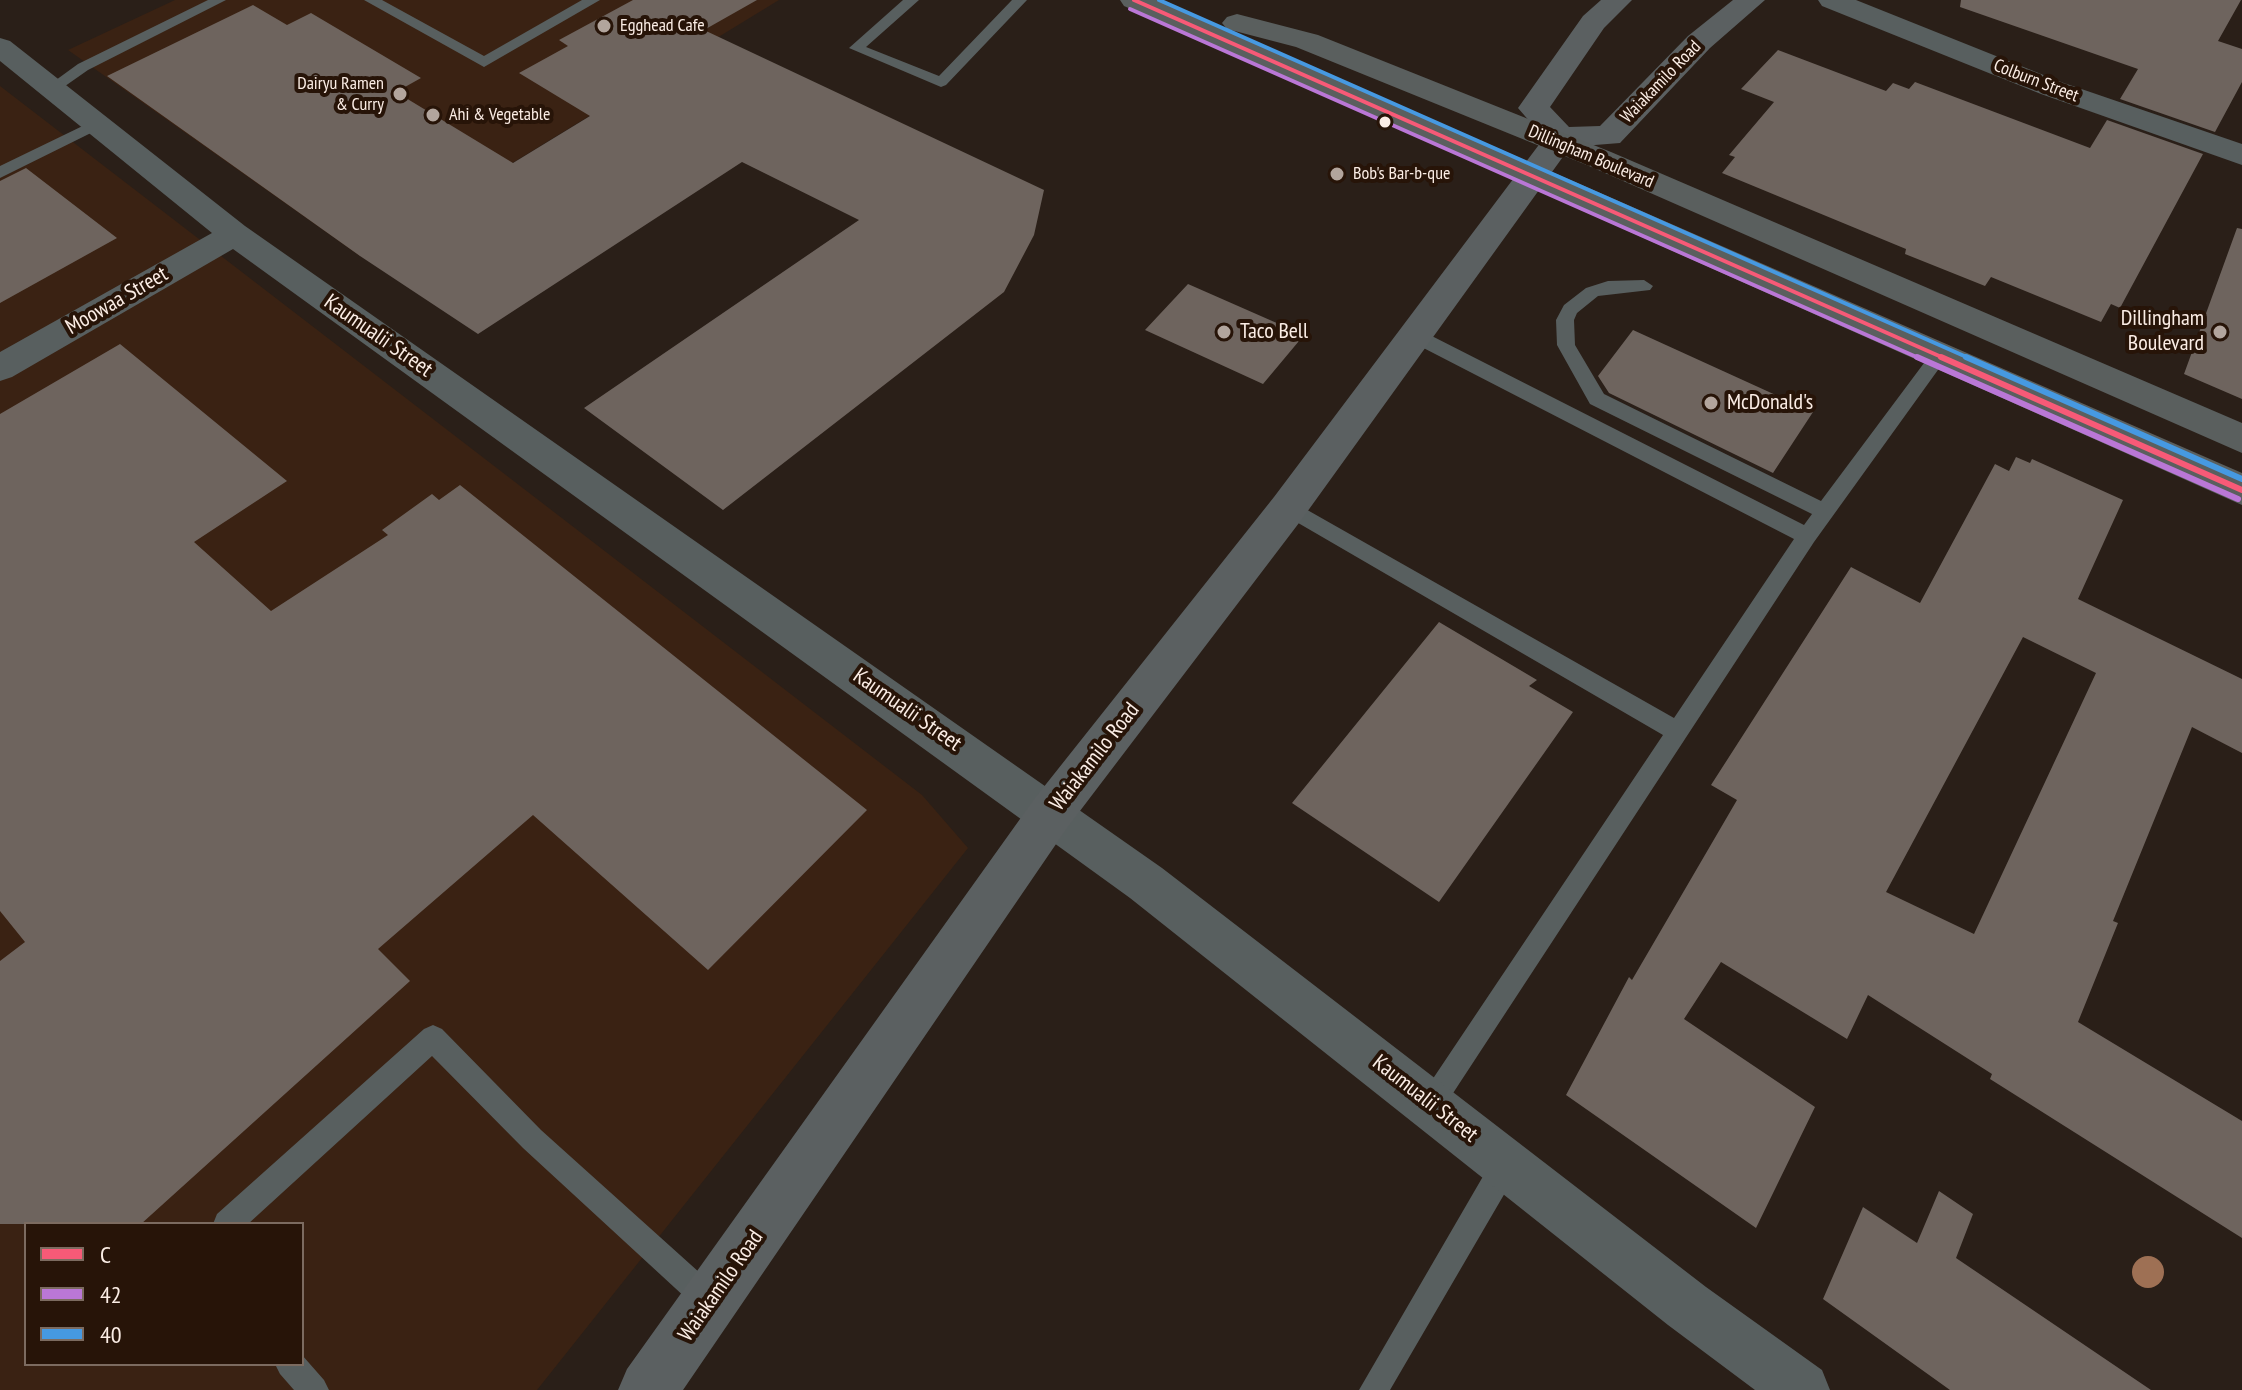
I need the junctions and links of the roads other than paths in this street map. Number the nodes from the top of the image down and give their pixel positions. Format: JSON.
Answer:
{"nodes":[{"id":1,"x":219,"y":0,"type":"edge"},
{"id":2,"x":371,"y":0,"type":"edge"},
{"id":3,"x":593,"y":0,"type":"edge"},
{"id":4,"x":912,"y":0,"type":"edge"},
{"id":5,"x":1020,"y":0,"type":"edge"},
{"id":6,"x":1134,"y":0,"type":"edge"},
{"id":7,"x":1150,"y":0,"type":"edge"},
{"id":8,"x":1618,"y":0,"type":"edge"},
{"id":9,"x":1751,"y":0,"type":"edge"},
{"id":10,"x":1832,"y":0,"type":"edge"},
{"id":11,"x":0,"y":47,"type":"edge"},
{"id":12,"x":53,"y":88,"type":"junction"},
{"id":13,"x":95,"y":125,"type":"junction"},
{"id":14,"x":1559,"y":139,"type":"junction"},
{"id":15,"x":2242,"y":155,"type":"edge"},
{"id":16,"x":0,"y":173,"type":"edge"},
{"id":17,"x":1532,"y":176,"type":"junction"},
{"id":18,"x":234,"y":234,"type":"junction"},
{"id":19,"x":1644,"y":286,"type":"dead end"},
{"id":20,"x":1414,"y":335,"type":"junction"},
{"id":21,"x":1939,"y":356,"type":"junction"},
{"id":22,"x":0,"y":368,"type":"edge"},
{"id":23,"x":2242,"y":439,"type":"edge"},
{"id":24,"x":2242,"y":490,"type":"edge"},
{"id":25,"x":1288,"y":508,"type":"junction"},
{"id":26,"x":1825,"y":512,"type":"junction"},
{"id":27,"x":1807,"y":536,"type":"junction"},
{"id":28,"x":1678,"y":732,"type":"junction"},
{"id":29,"x":1051,"y":813,"type":"junction"},
{"id":30,"x":1431,"y":1104,"type":"junction"},
{"id":31,"x":1506,"y":1164,"type":"junction"},
{"id":32,"x":229,"y":1222,"type":"edge"},
{"id":33,"x":710,"y":1301,"type":"junction"},
{"id":34,"x":292,"y":1366,"type":"edge"},
{"id":35,"x":314,"y":1390,"type":"edge"},
{"id":36,"x":648,"y":1390,"type":"edge"},
{"id":37,"x":1374,"y":1390,"type":"edge"},
{"id":38,"x":1802,"y":1390,"type":"edge"}],
"edges":[{"from":1,"to":12,"type":"lane"},
{"from":2,"to":3,"type":"lane"},
{"from":4,"to":5,"type":"lane"},
{"from":6,"to":17,"type":"main road","name":"Dillingham Boulevard"},
{"from":7,"to":14,"type":"main road","name":"Dillingham Boulevard"},
{"from":8,"to":14,"type":"main road"},
{"from":9,"to":14,"type":"main road","name":"Waiakamilo Road"},
{"from":10,"to":15,"type":"street","name":"Colburn Street"},
{"from":11,"to":12,"type":"street","name":"Kaumualii Street"},
{"from":12,"to":13,"type":"street","name":"Kaumualii Street"},
{"from":13,"to":16,"type":"lane"},
{"from":13,"to":18,"type":"street","name":"Kaumualii Street"},
{"from":14,"to":17,"type":"main road","name":"Waiakamilo Road"},
{"from":14,"to":23,"type":"main road","name":"Dillingham Boulevard"},
{"from":17,"to":20,"type":"main road","name":"Waiakamilo Road"},
{"from":17,"to":21,"type":"main road","name":"Dillingham Boulevard"},
{"from":18,"to":22,"type":"street","name":"Moowaa Street"},
{"from":18,"to":29,"type":"street","name":"Kaumualii Street"},
{"from":19,"to":26,"type":"lane"},
{"from":20,"to":25,"type":"main road","name":"Waiakamilo Road"},
{"from":20,"to":27,"type":"lane"},
{"from":21,"to":24,"type":"main road","name":"Dillingham Boulevard"},
{"from":21,"to":26,"type":"lane"},
{"from":25,"to":28,"type":"lane"},
{"from":25,"to":29,"type":"main road","name":"Waiakamilo Road"},
{"from":26,"to":27,"type":"lane"},
{"from":27,"to":28,"type":"lane"},
{"from":28,"to":30,"type":"lane"},
{"from":29,"to":30,"type":"street","name":"Kaumualii Street"},
{"from":29,"to":33,"type":"main road","name":"Waiakamilo Road"},
{"from":30,"to":31,"type":"street","name":"Kaumualii Street"},
{"from":31,"to":37,"type":"lane"},
{"from":31,"to":38,"type":"street","name":"Kaumualii Street"},
{"from":32,"to":33,"type":"lane"},
{"from":33,"to":36,"type":"main road","name":"Waiakamilo Road"},
{"from":34,"to":35,"type":"lane"}]}
